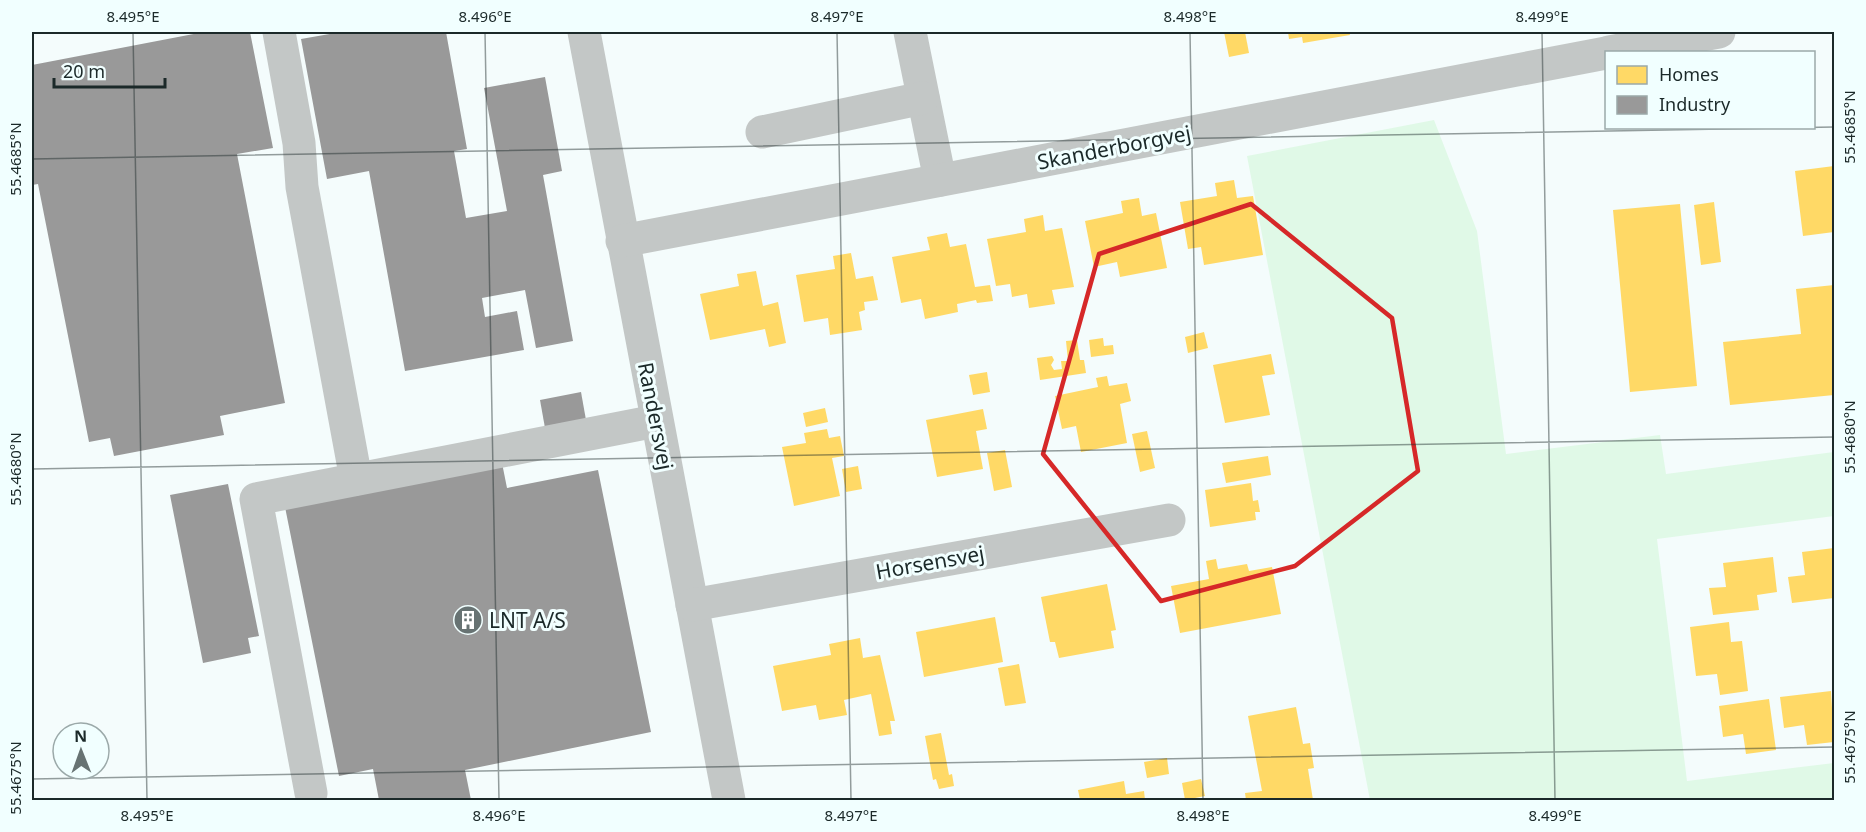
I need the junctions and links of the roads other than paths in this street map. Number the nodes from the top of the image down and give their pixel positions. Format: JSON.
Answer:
{"nodes":[{"id":1,"x":279,"y":32,"type":"edge"},
{"id":2,"x":585,"y":32,"type":"edge"},
{"id":3,"x":910,"y":32,"type":"edge"},
{"id":4,"x":1719,"y":32,"type":"edge"},
{"id":5,"x":1619,"y":51,"type":"edge"},
{"id":6,"x":1605,"y":54,"type":"edge"},
{"id":7,"x":923,"y":99,"type":"junction"},
{"id":8,"x":762,"y":132,"type":"dead end"},
{"id":9,"x":940,"y":180,"type":"junction"},
{"id":10,"x":622,"y":241,"type":"junction"},
{"id":11,"x":657,"y":420,"type":"junction"},
{"id":12,"x":356,"y":479,"type":"junction"},
{"id":13,"x":1169,"y":520,"type":"dead end"},
{"id":14,"x":692,"y":605,"type":"junction"},
{"id":15,"x":311,"y":794,"type":"dead end"},
{"id":16,"x":729,"y":801,"type":"edge"}],
"edges":[{"from":1,"to":12,"type":"street"},
{"from":2,"to":10,"type":"street","name":"Randersvej"},
{"from":3,"to":7,"type":"street"},
{"from":4,"to":5,"type":"street","name":"Skanderborgvej"},
{"from":6,"to":9,"type":"street","name":"Skanderborgvej"},
{"from":7,"to":8,"type":"street"},
{"from":7,"to":9,"type":"street"},
{"from":9,"to":10,"type":"street","name":"Skanderborgvej"},
{"from":10,"to":11,"type":"street","name":"Randersvej"},
{"from":11,"to":12,"type":"street"},
{"from":11,"to":14,"type":"street","name":"Randersvej"},
{"from":12,"to":15,"type":"street"},
{"from":13,"to":14,"type":"street","name":"Horsensvej"},
{"from":14,"to":16,"type":"street","name":"Randersvej"}]}
